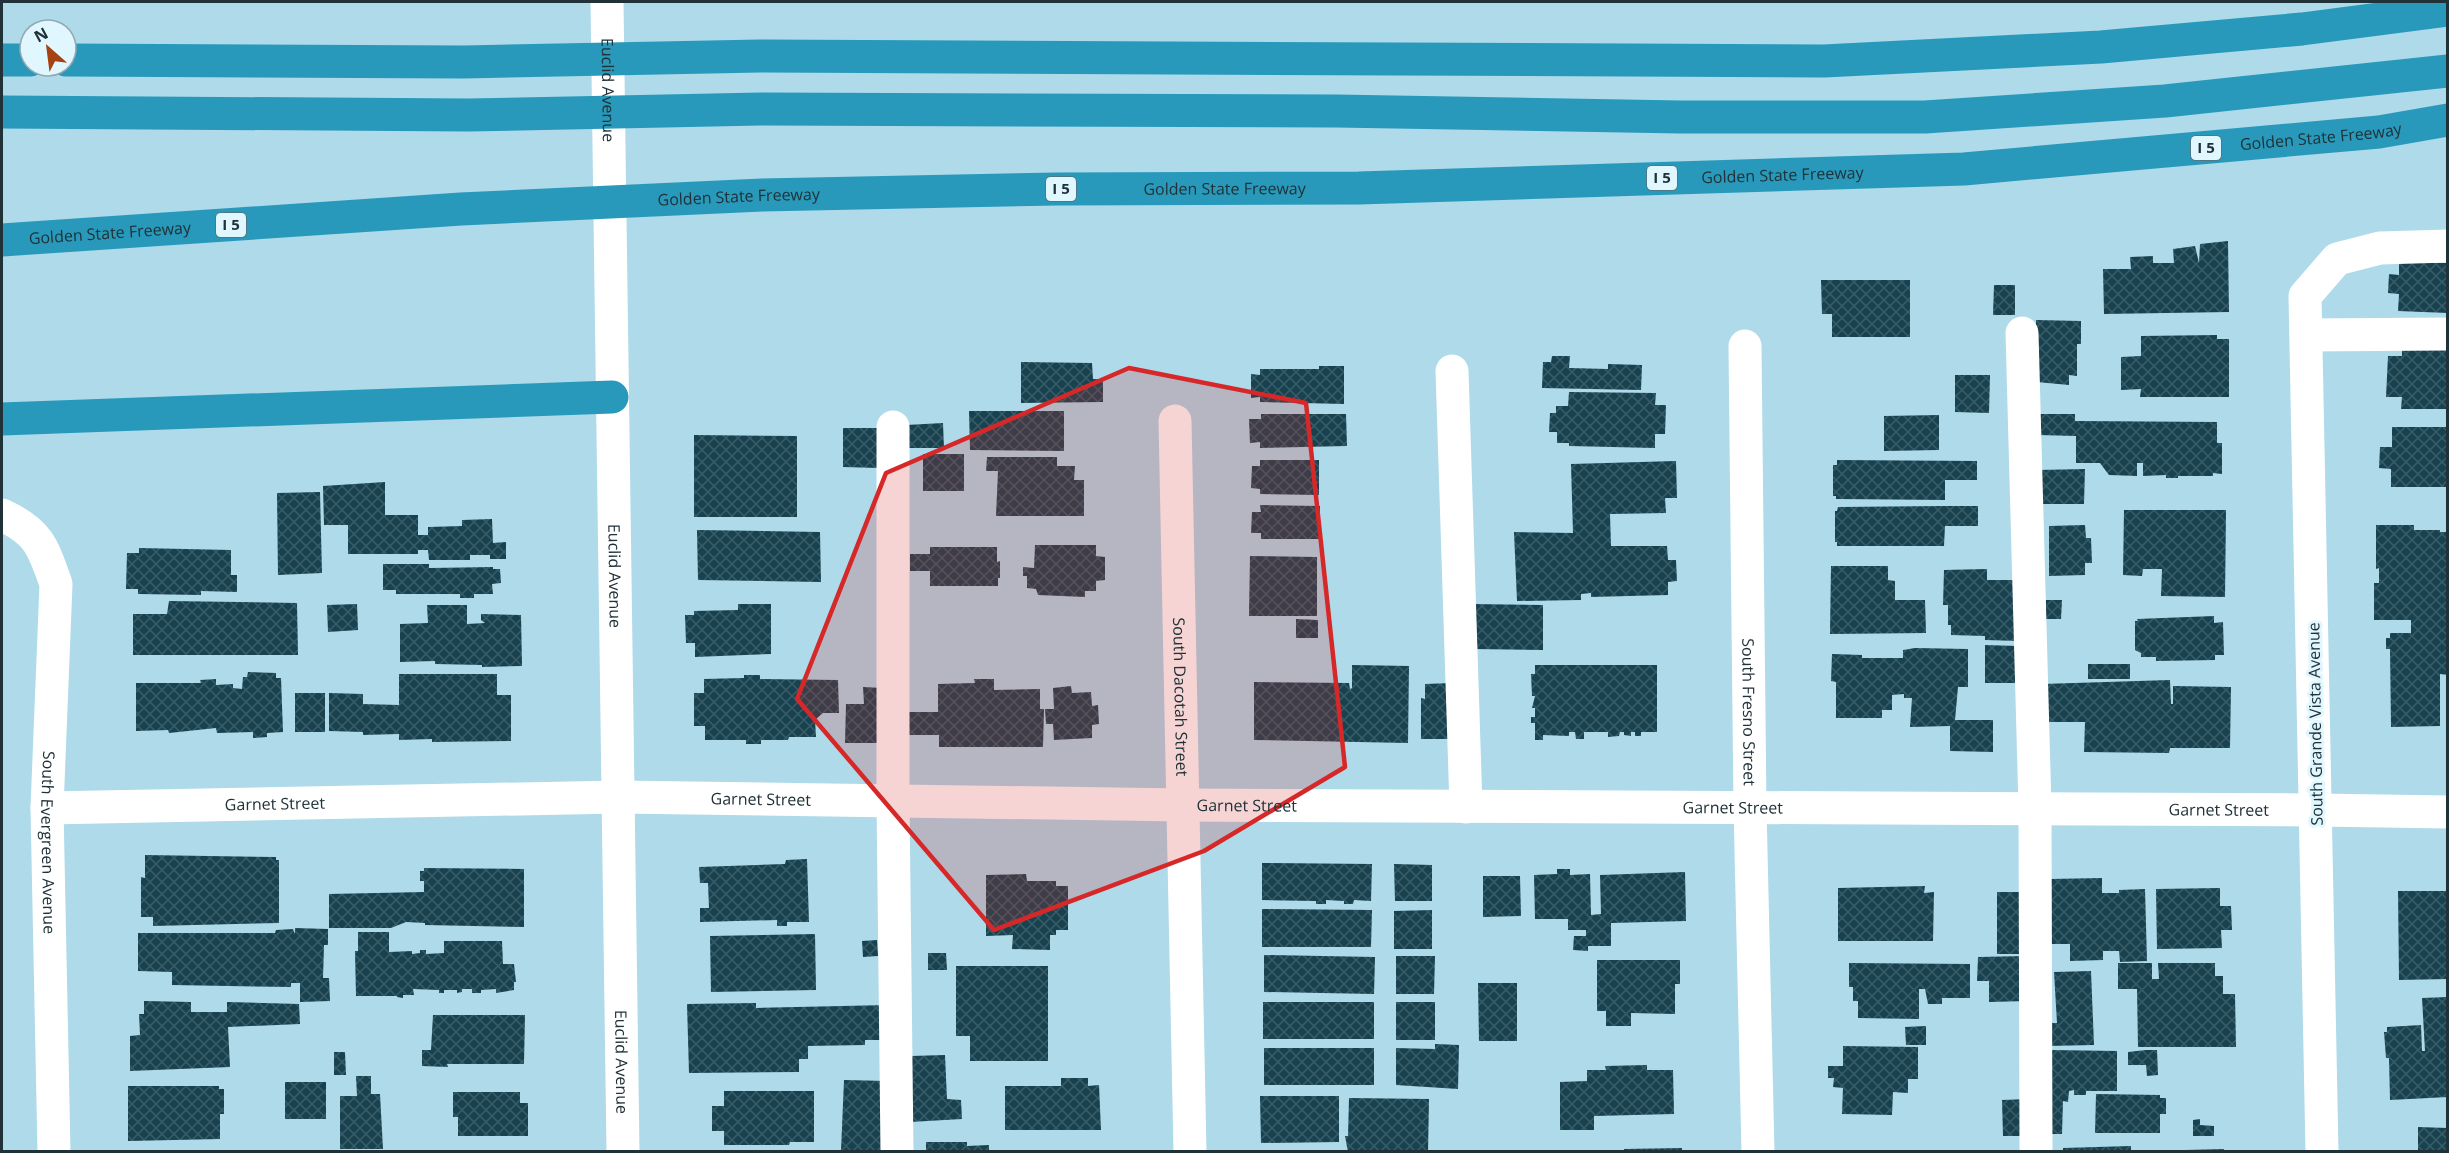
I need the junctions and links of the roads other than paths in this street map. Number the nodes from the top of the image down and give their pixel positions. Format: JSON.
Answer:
{"nodes":[{"id":1,"x":608,"y":2,"type":"edge"},
{"id":2,"x":2448,"y":10,"type":"edge"},
{"id":3,"x":2,"y":60,"type":"edge"},
{"id":4,"x":18,"y":60,"type":"edge"},
{"id":5,"x":78,"y":60,"type":"edge"},
{"id":6,"x":2448,"y":71,"type":"edge"},
{"id":7,"x":2,"y":112,"type":"edge"},
{"id":8,"x":2448,"y":120,"type":"edge"},
{"id":9,"x":2,"y":240,"type":"edge"},
{"id":10,"x":2448,"y":246,"type":"edge"},
{"id":11,"x":2022,"y":333,"type":"dead end"},
{"id":12,"x":2448,"y":334,"type":"edge"},
{"id":13,"x":2307,"y":335,"type":"junction"},
{"id":14,"x":1745,"y":346,"type":"dead end"},
{"id":15,"x":1452,"y":371,"type":"dead end"},
{"id":16,"x":612,"y":397,"type":"junction"},
{"id":17,"x":2,"y":420,"type":"edge"},
{"id":18,"x":1175,"y":421,"type":"dead end"},
{"id":19,"x":893,"y":427,"type":"dead end"},
{"id":20,"x":2,"y":515,"type":"edge"},
{"id":21,"x":619,"y":797,"type":"junction"},
{"id":22,"x":893,"y":801,"type":"junction"},
{"id":23,"x":1184,"y":805,"type":"junction"},
{"id":24,"x":1466,"y":807,"type":"junction"},
{"id":25,"x":47,"y":808,"type":"junction"},
{"id":26,"x":1750,"y":808,"type":"junction"},
{"id":27,"x":2035,"y":808,"type":"junction"},
{"id":28,"x":2317,"y":810,"type":"junction"},
{"id":29,"x":2448,"y":812,"type":"edge"},
{"id":30,"x":54,"y":1152,"type":"edge"},
{"id":31,"x":623,"y":1152,"type":"edge"},
{"id":32,"x":897,"y":1152,"type":"edge"},
{"id":33,"x":1190,"y":1152,"type":"edge"},
{"id":34,"x":1758,"y":1152,"type":"edge"},
{"id":35,"x":2036,"y":1152,"type":"edge"},
{"id":36,"x":2322,"y":1152,"type":"edge"}],
"edges":[{"from":1,"to":16,"type":"street","name":"Euclid Avenue"},
{"from":2,"to":5,"type":"highway"},
{"from":3,"to":4,"type":"highway"},
{"from":6,"to":7,"type":"highway"},
{"from":8,"to":9,"type":"highway","name":"Golden State Freeway","number":"I 5"},
{"from":10,"to":13,"type":"street","name":"South Grande Vista Avenue"},
{"from":11,"to":27,"type":"street"},
{"from":12,"to":13,"type":"street"},
{"from":13,"to":28,"type":"street","name":"South Grande Vista Avenue"},
{"from":14,"to":26,"type":"street","name":"South Fresno Street"},
{"from":15,"to":24,"type":"street"},
{"from":16,"to":17,"type":"highway"},
{"from":16,"to":21,"type":"street","name":"Euclid Avenue"},
{"from":18,"to":23,"type":"street","name":"South Dacotah Street"},
{"from":19,"to":22,"type":"street"},
{"from":20,"to":25,"type":"street","name":"South Evergreen Avenue"},
{"from":21,"to":22,"type":"street","name":"Garnet Street"},
{"from":21,"to":25,"type":"street","name":"Garnet Street"},
{"from":21,"to":31,"type":"street","name":"Euclid Avenue"},
{"from":22,"to":23,"type":"street","name":"Garnet Street"},
{"from":22,"to":32,"type":"street"},
{"from":23,"to":24,"type":"street","name":"Garnet Street"},
{"from":23,"to":33,"type":"street","name":"South Dacotah Street"},
{"from":24,"to":26,"type":"street","name":"Garnet Street"},
{"from":25,"to":30,"type":"street","name":"South Evergreen Avenue"},
{"from":26,"to":27,"type":"street","name":"Garnet Street"},
{"from":26,"to":34,"type":"street","name":"South Fresno Street"},
{"from":27,"to":28,"type":"street","name":"Garnet Street"},
{"from":27,"to":35,"type":"street"},
{"from":28,"to":29,"type":"street","name":"Garnet Street"},
{"from":28,"to":36,"type":"street","name":"South Grande Vista Avenue"}]}
